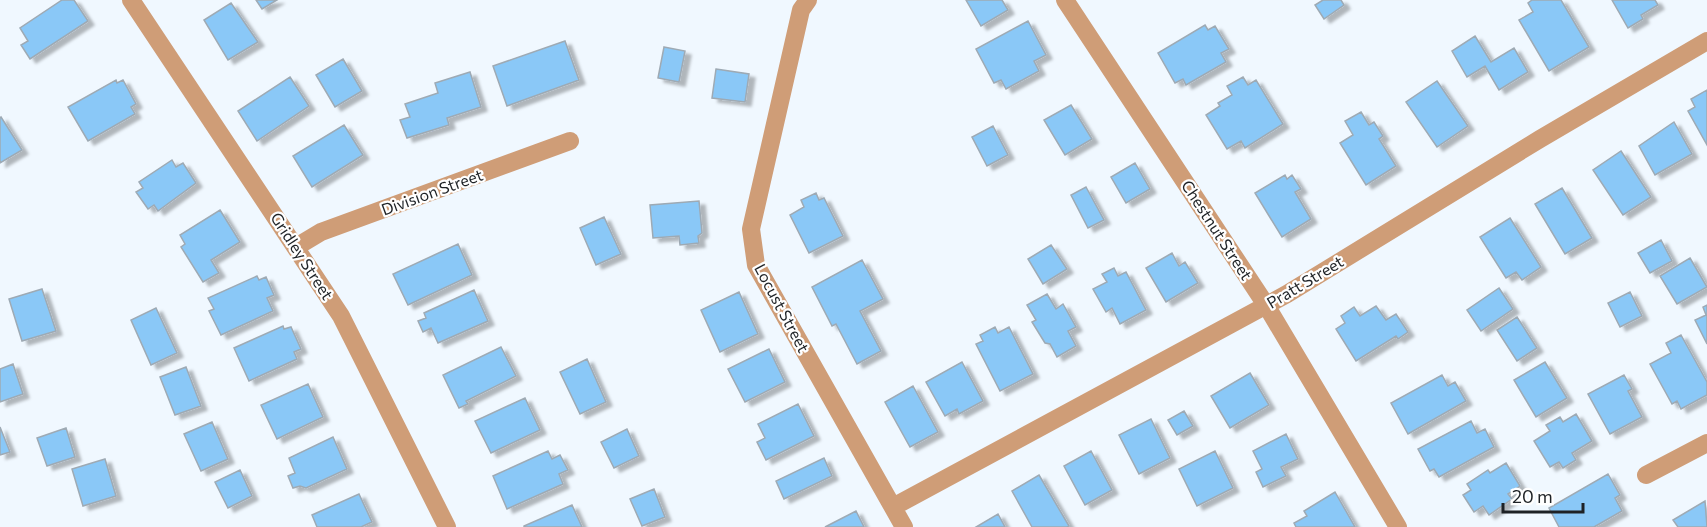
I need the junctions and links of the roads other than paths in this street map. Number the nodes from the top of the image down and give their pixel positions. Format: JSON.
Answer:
{"nodes":[{"id":1,"x":131,"y":0,"type":"edge"},
{"id":2,"x":808,"y":0,"type":"edge"},
{"id":3,"x":1065,"y":0,"type":"edge"},
{"id":4,"x":1707,"y":41,"type":"edge"},
{"id":5,"x":570,"y":141,"type":"dead end"},
{"id":6,"x":296,"y":247,"type":"junction"},
{"id":7,"x":1266,"y":305,"type":"junction"},
{"id":8,"x":1707,"y":443,"type":"edge"},
{"id":9,"x":1646,"y":475,"type":"dead end"},
{"id":10,"x":893,"y":507,"type":"junction"},
{"id":11,"x":447,"y":527,"type":"edge"},
{"id":12,"x":904,"y":527,"type":"edge"},
{"id":13,"x":1398,"y":527,"type":"edge"}],
"edges":[{"from":1,"to":6,"type":"street","name":"Gridley Street"},
{"from":2,"to":10,"type":"street","name":"Locust Street"},
{"from":3,"to":7,"type":"street","name":"Chestnut Street"},
{"from":4,"to":7,"type":"street","name":"Pratt Street"},
{"from":5,"to":6,"type":"street","name":"Division Street"},
{"from":6,"to":11,"type":"street","name":"Gridley Street"},
{"from":7,"to":10,"type":"street","name":"Pratt Street"},
{"from":7,"to":13,"type":"street","name":"Chestnut Street"},
{"from":8,"to":9,"type":"street"},
{"from":10,"to":12,"type":"street","name":"Locust Street"}]}
